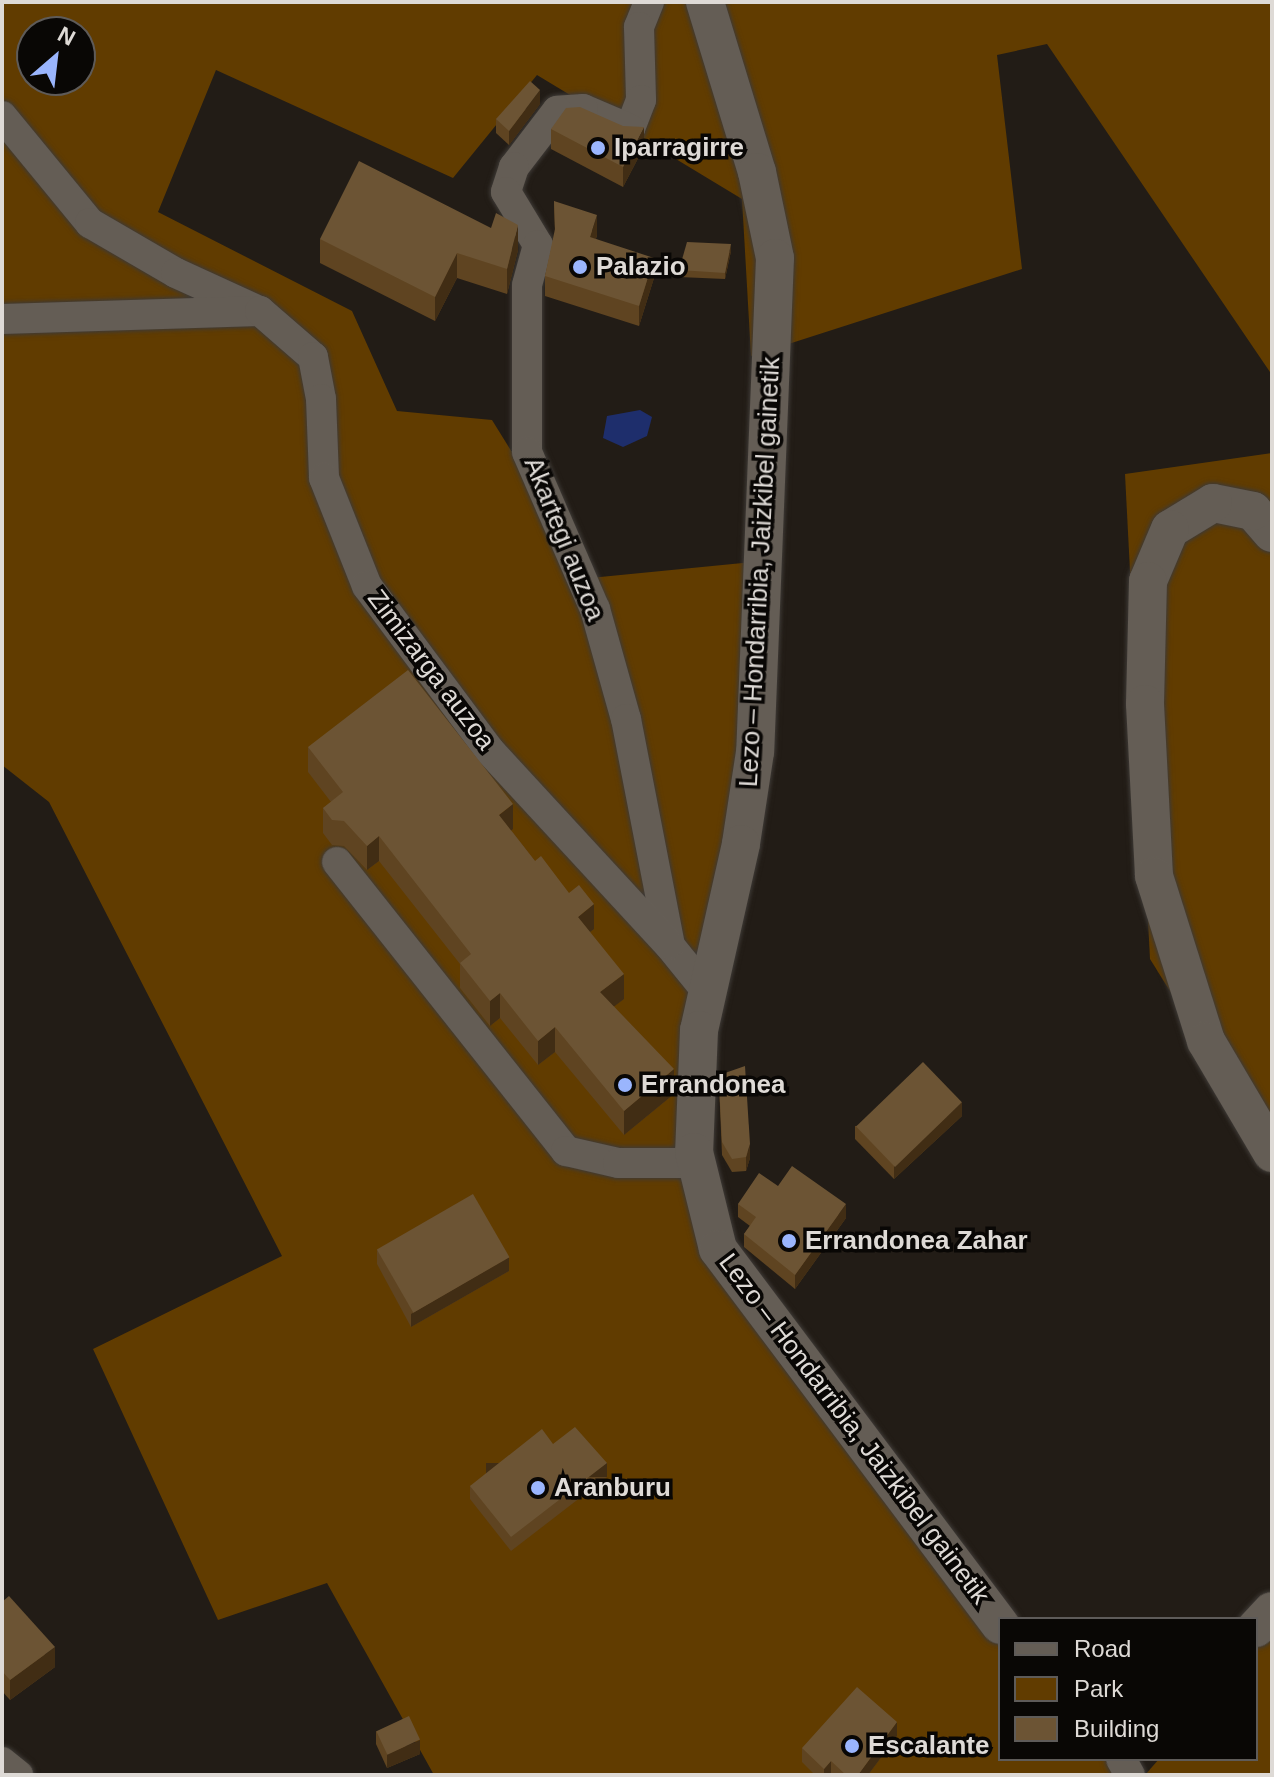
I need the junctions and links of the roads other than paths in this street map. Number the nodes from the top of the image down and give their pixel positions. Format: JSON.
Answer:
{"nodes":[{"id":1,"x":649,"y":2,"type":"edge"},
{"id":2,"x":705,"y":2,"type":"edge"},
{"id":3,"x":2,"y":116,"type":"edge"},
{"id":4,"x":260,"y":311,"type":"junction"},
{"id":5,"x":2,"y":319,"type":"edge"},
{"id":6,"x":1272,"y":533,"type":"edge"},
{"id":7,"x":337,"y":862,"type":"dead end"},
{"id":8,"x":670,"y":946,"type":"junction"},
{"id":9,"x":705,"y":989,"type":"junction"},
{"id":10,"x":1272,"y":1153,"type":"edge"},
{"id":11,"x":696,"y":1163,"type":"junction"},
{"id":12,"x":1272,"y":1611,"type":"edge"},
{"id":13,"x":998,"y":1622,"type":"edge"},
{"id":14,"x":1258,"y":1626,"type":"edge"},
{"id":15,"x":2,"y":1762,"type":"edge"},
{"id":16,"x":18,"y":1775,"type":"edge"}],
"edges":[{"from":1,"to":8,"type":"street","name":"Akartegi auzoa"},
{"from":2,"to":9,"type":"street","name":"Lezo – Hondarribia, Jaizkibel gainetik"},
{"from":3,"to":4,"type":"street","name":"Zimizarga auzoa"},
{"from":4,"to":5,"type":"street"},
{"from":4,"to":8,"type":"street","name":"Zimizarga auzoa"},
{"from":6,"to":10,"type":"street"},
{"from":7,"to":11,"type":"street"},
{"from":8,"to":9,"type":"street","name":"Akartegi auzoa"},
{"from":9,"to":11,"type":"street","name":"Lezo – Hondarribia, Jaizkibel gainetik"},
{"from":11,"to":13,"type":"street","name":"Lezo – Hondarribia, Jaizkibel gainetik"},
{"from":12,"to":14,"type":"street"},
{"from":15,"to":16,"type":"street"}]}
